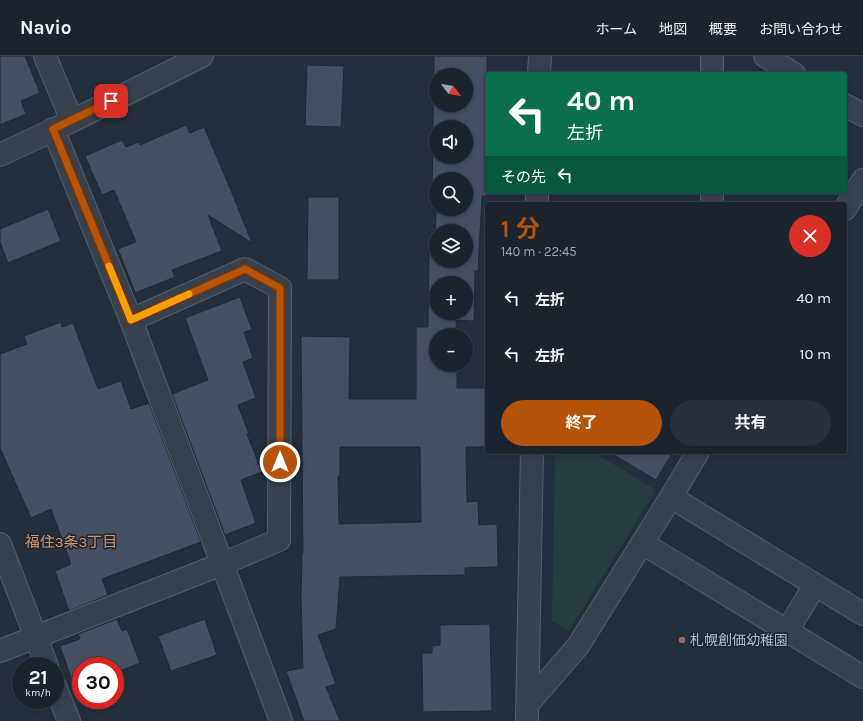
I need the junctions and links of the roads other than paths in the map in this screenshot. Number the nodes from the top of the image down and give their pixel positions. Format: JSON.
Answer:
{"nodes":[{"id":1,"x":45,"y":56,"type":"edge"},
{"id":2,"x":202,"y":56,"type":"edge"},
{"id":3,"x":540,"y":56,"type":"edge"},
{"id":4,"x":712,"y":56,"type":"edge"},
{"id":5,"x":764,"y":56,"type":"edge"},
{"id":6,"x":539,"y":72,"type":"edge"},
{"id":7,"x":712,"y":72,"type":"edge"},
{"id":8,"x":791,"y":72,"type":"edge"},
{"id":9,"x":847,"y":105,"type":"edge"},
{"id":10,"x":863,"y":115,"type":"edge"},
{"id":11,"x":63,"y":125,"type":"junction"},
{"id":12,"x":0,"y":155,"type":"edge"},
{"id":13,"x":863,"y":180,"type":"edge"},
{"id":14,"x":847,"y":206,"type":"edge"},
{"id":15,"x":131,"y":320,"type":"junction"},
{"id":16,"x":532,"y":454,"type":"edge"},
{"id":17,"x":697,"y":454,"type":"edge"},
{"id":18,"x":671,"y":497,"type":"junction"},
{"id":19,"x":642,"y":543,"type":"junction"},
{"id":20,"x":0,"y":544,"type":"edge"},
{"id":21,"x":222,"y":564,"type":"junction"},
{"id":22,"x":815,"y":585,"type":"junction"},
{"id":23,"x":863,"y":614,"type":"edge"},
{"id":24,"x":787,"y":631,"type":"junction"},
{"id":25,"x":36,"y":637,"type":"junction"},
{"id":26,"x":0,"y":651,"type":"edge"},
{"id":27,"x":44,"y":657,"type":"edge"},
{"id":28,"x":863,"y":677,"type":"edge"},
{"id":29,"x":64,"y":708,"type":"edge"},
{"id":30,"x":527,"y":713,"type":"edge"},
{"id":31,"x":69,"y":721,"type":"edge"},
{"id":32,"x":281,"y":721,"type":"edge"}],
"edges":[{"from":1,"to":11,"type":"street"},
{"from":2,"to":11,"type":"street"},
{"from":3,"to":6,"type":"street"},
{"from":4,"to":7,"type":"street"},
{"from":5,"to":8,"type":"street"},
{"from":9,"to":10,"type":"street"},
{"from":11,"to":12,"type":"street"},
{"from":11,"to":15,"type":"street"},
{"from":13,"to":14,"type":"street"},
{"from":15,"to":21,"type":"street"},
{"from":15,"to":21,"type":"street"},
{"from":16,"to":30,"type":"street"},
{"from":17,"to":18,"type":"street"},
{"from":18,"to":19,"type":"street"},
{"from":18,"to":22,"type":"street"},
{"from":19,"to":24,"type":"street"},
{"from":19,"to":30,"type":"street"},
{"from":20,"to":25,"type":"street"},
{"from":21,"to":25,"type":"street"},
{"from":21,"to":32,"type":"street"},
{"from":22,"to":23,"type":"street"},
{"from":22,"to":24,"type":"street"},
{"from":24,"to":28,"type":"street"},
{"from":25,"to":26,"type":"street"},
{"from":25,"to":27,"type":"street"},
{"from":29,"to":31,"type":"street"}]}
